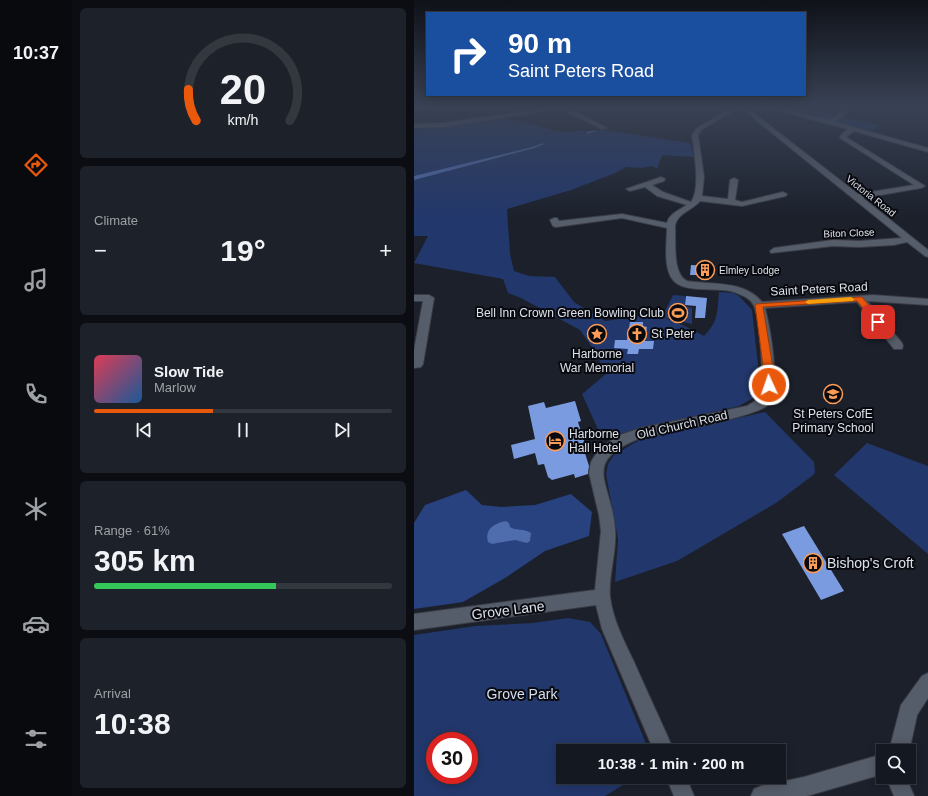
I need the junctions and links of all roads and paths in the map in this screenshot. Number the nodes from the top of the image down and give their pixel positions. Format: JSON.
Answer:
{"nodes":[{"id":1,"x":696,"y":144,"type":"edge"},
{"id":2,"x":790,"y":144,"type":"edge"},
{"id":3,"x":854,"y":144,"type":"edge"},
{"id":4,"x":908,"y":144,"type":"edge"},
{"id":5,"x":928,"y":150,"type":"edge"},
{"id":6,"x":661,"y":180,"type":"dead end"},
{"id":7,"x":734,"y":180,"type":"dead end"},
{"id":8,"x":646,"y":184,"type":"junction"},
{"id":9,"x":767,"y":188,"type":"dead end"},
{"id":10,"x":630,"y":189,"type":"dead end"},
{"id":11,"x":856,"y":197,"type":"junction"},
{"id":12,"x":695,"y":202,"type":"junction"},
{"id":13,"x":731,"y":203,"type":"junction"},
{"id":14,"x":556,"y":224,"type":"dead end"},
{"id":15,"x":671,"y":226,"type":"junction"},
{"id":16,"x":908,"y":239,"type":"junction"},
{"id":17,"x":774,"y":251,"type":"dead end"},
{"id":18,"x":928,"y":254,"type":"edge"},
{"id":19,"x":418,"y":297,"type":"edge"},
{"id":20,"x":860,"y":299,"type":"junction"},
{"id":21,"x":928,"y":302,"type":"edge"},
{"id":22,"x":759,"y":305,"type":"junction"},
{"id":23,"x":898,"y":346,"type":"dead end"},
{"id":24,"x":414,"y":364,"type":"edge"},
{"id":25,"x":602,"y":596,"type":"junction"},
{"id":26,"x":414,"y":622,"type":"edge"},
{"id":27,"x":928,"y":682,"type":"edge"},
{"id":28,"x":661,"y":744,"type":"edge"},
{"id":29,"x":902,"y":744,"type":"edge"},
{"id":30,"x":876,"y":766,"type":"edge"},
{"id":31,"x":679,"y":784,"type":"edge"},
{"id":32,"x":899,"y":784,"type":"edge"},
{"id":33,"x":684,"y":796,"type":"edge"},
{"id":34,"x":761,"y":796,"type":"edge"},
{"id":35,"x":904,"y":796,"type":"edge"}],
"edges":[{"from":1,"to":12,"type":"street"},
{"from":2,"to":11,"type":"street","name":"Victoria Road"},
{"from":3,"to":11,"type":"street"},
{"from":4,"to":5,"type":"street"},
{"from":6,"to":8,"type":"street"},
{"from":7,"to":13,"type":"street"},
{"from":8,"to":10,"type":"street"},
{"from":8,"to":12,"type":"street"},
{"from":9,"to":13,"type":"street"},
{"from":11,"to":16,"type":"street","name":"Victoria Road"},
{"from":12,"to":13,"type":"street"},
{"from":12,"to":15,"type":"street"},
{"from":14,"to":15,"type":"street"},
{"from":15,"to":22,"type":"street"},
{"from":16,"to":17,"type":"street","name":"Biton Close"},
{"from":16,"to":18,"type":"street","name":"Victoria Road"},
{"from":19,"to":24,"type":"street"},
{"from":20,"to":21,"type":"street","name":"Saint Peters Road"},
{"from":20,"to":22,"type":"street","name":"Saint Peters Road"},
{"from":20,"to":23,"type":"street"},
{"from":22,"to":25,"type":"street","name":"Old Church Road"},
{"from":25,"to":26,"type":"street","name":"Grove Lane"},
{"from":25,"to":28,"type":"street","name":"Old Church Road"},
{"from":27,"to":29,"type":"street"},
{"from":30,"to":34,"type":"street"},
{"from":31,"to":33,"type":"street"},
{"from":32,"to":35,"type":"street"}]}
